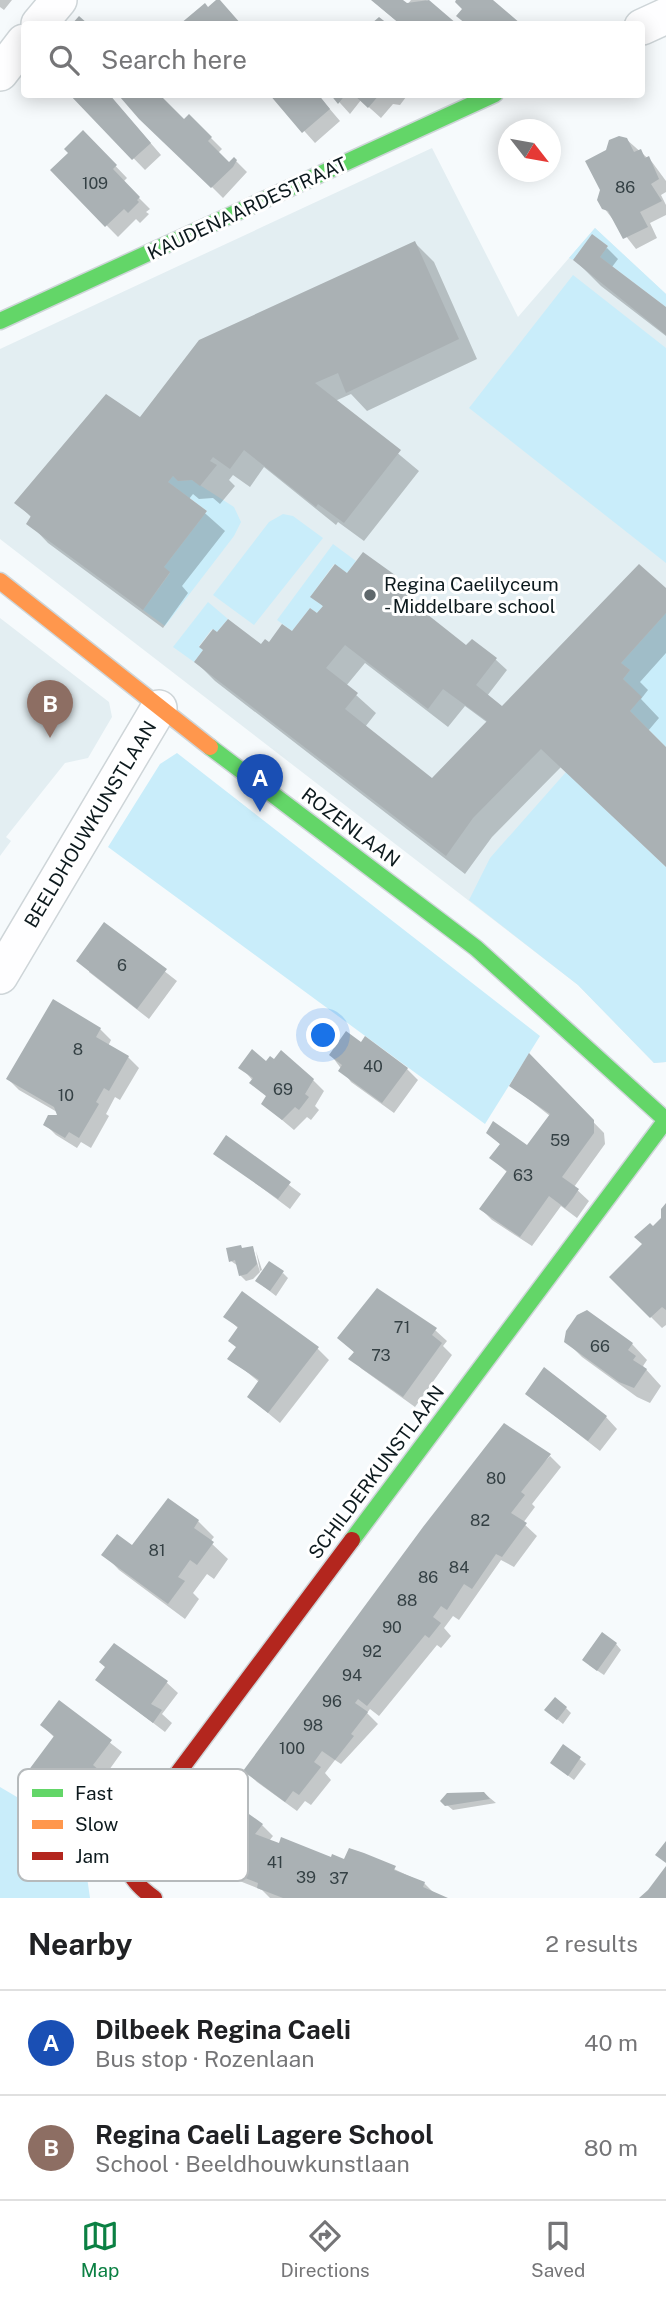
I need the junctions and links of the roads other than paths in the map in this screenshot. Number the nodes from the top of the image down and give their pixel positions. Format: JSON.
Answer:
{"nodes":[{"id":1,"x":59,"y":0,"type":"edge"},
{"id":2,"x":666,"y":16,"type":"edge"},
{"id":3,"x":42,"y":21,"type":"edge"},
{"id":4,"x":645,"y":26,"type":"edge"},
{"id":5,"x":21,"y":47,"type":"edge"},
{"id":6,"x":0,"y":73,"type":"edge"},
{"id":7,"x":486,"y":98,"type":"edge"},
{"id":8,"x":0,"y":321,"type":"edge"},
{"id":9,"x":0,"y":581,"type":"edge"},
{"id":10,"x":159,"y":708,"type":"junction"},
{"id":11,"x":0,"y":976,"type":"edge"},
{"id":12,"x":666,"y":1120,"type":"edge"},
{"id":13,"x":181,"y":1769,"type":"edge"},
{"id":14,"x":134,"y":1881,"type":"edge"},
{"id":15,"x":154,"y":1898,"type":"edge"}],
"edges":[{"from":1,"to":3,"type":"street"},
{"from":2,"to":4,"type":"street"},
{"from":5,"to":6,"type":"street"},
{"from":7,"to":8,"type":"street","name":"KAUDENAARDESTRAAT"},
{"from":9,"to":10,"type":"street","name":"ROZENLAAN"},
{"from":10,"to":11,"type":"street","name":"BEELDHOUWKUNSTLAAN"},
{"from":10,"to":12,"type":"street","name":"ROZENLAAN"},
{"from":12,"to":13,"type":"street","name":"SCHILDERKUNSTLAAN"},
{"from":14,"to":15,"type":"street","name":"SCHILDERKUNSTLAAN"}]}
